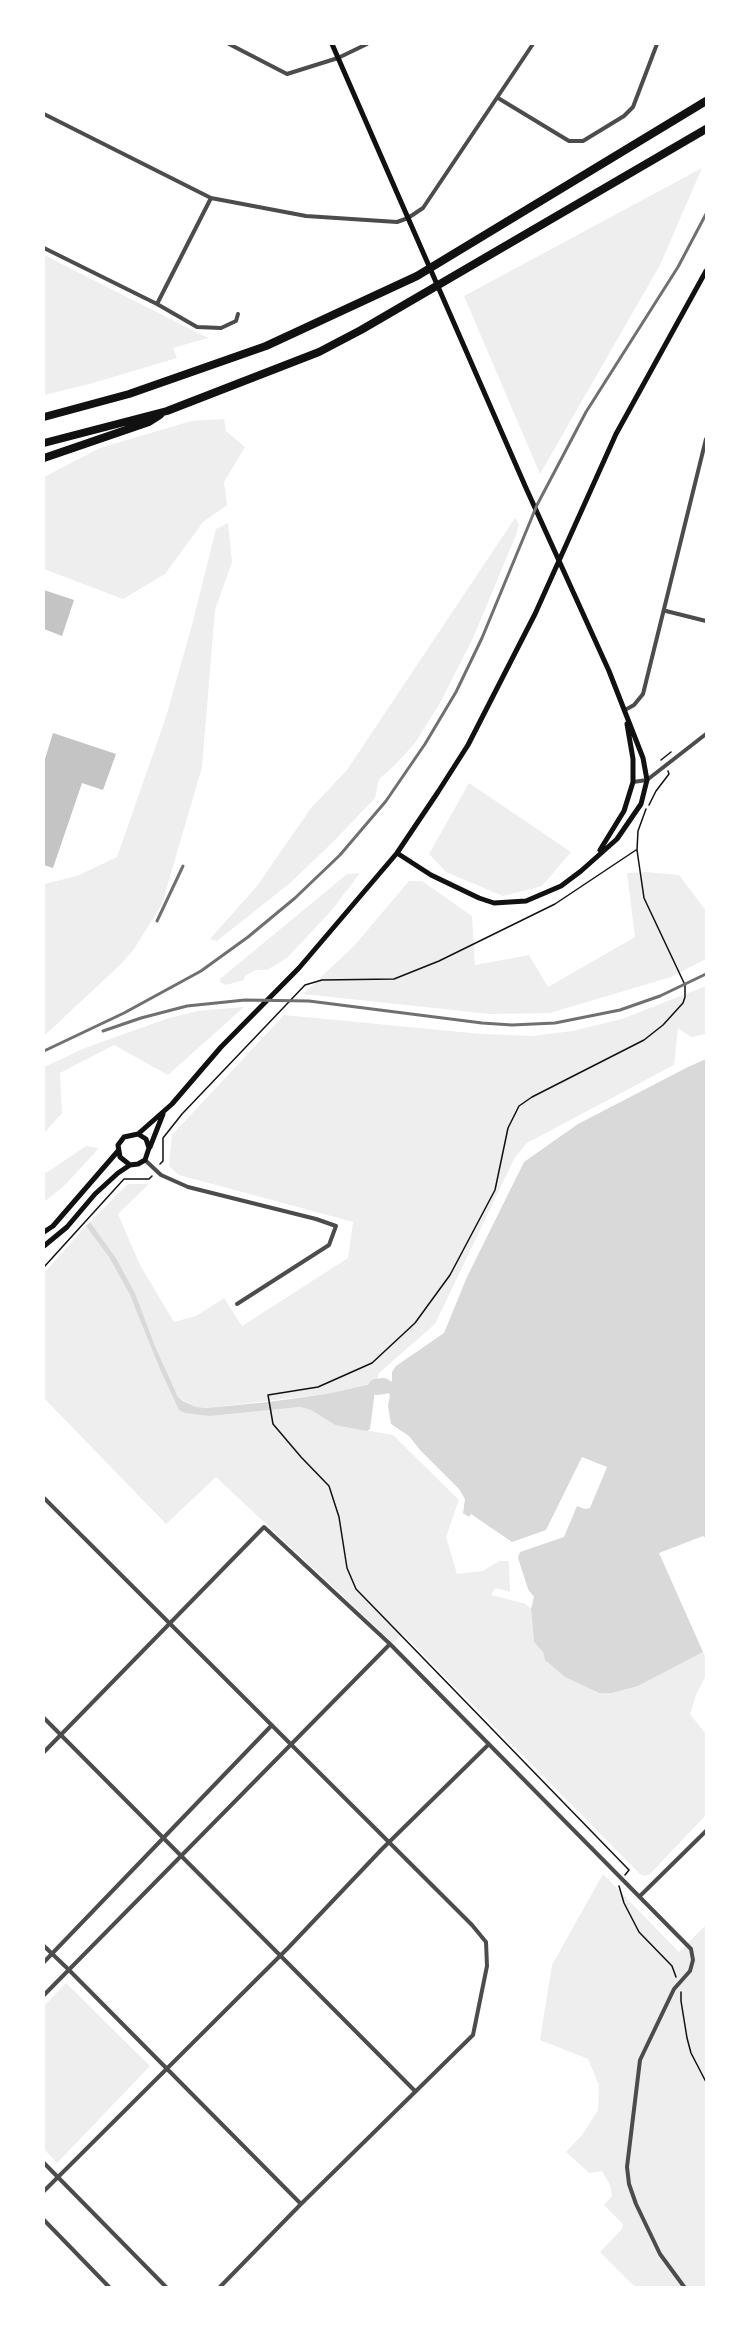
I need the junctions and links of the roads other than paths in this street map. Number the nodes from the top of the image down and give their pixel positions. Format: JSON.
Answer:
{"nodes":[{"id":1,"x":229,"y":44,"type":"edge"},
{"id":2,"x":332,"y":44,"type":"edge"},
{"id":3,"x":368,"y":44,"type":"edge"},
{"id":4,"x":533,"y":44,"type":"edge"},
{"id":5,"x":657,"y":44,"type":"edge"},
{"id":6,"x":338,"y":58,"type":"junction"},
{"id":7,"x":498,"y":98,"type":"junction"},
{"id":8,"x":706,"y":100,"type":"edge"},
{"id":9,"x":44,"y":114,"type":"edge"},
{"id":10,"x":706,"y":129,"type":"edge"},
{"id":11,"x":211,"y":198,"type":"junction"},
{"id":12,"x":408,"y":218,"type":"junction"},
{"id":13,"x":44,"y":248,"type":"edge"},
{"id":14,"x":706,"y":271,"type":"edge"},
{"id":15,"x":157,"y":304,"type":"junction"},
{"id":16,"x":238,"y":314,"type":"dead end"},
{"id":17,"x":166,"y":411,"type":"junction"},
{"id":18,"x":44,"y":417,"type":"edge"},
{"id":19,"x":706,"y":439,"type":"edge"},
{"id":20,"x":44,"y":443,"type":"edge"},
{"id":21,"x":44,"y":458,"type":"edge"},
{"id":22,"x":666,"y":611,"type":"junction"},
{"id":23,"x":706,"y":621,"type":"edge"},
{"id":24,"x":625,"y":710,"type":"junction"},
{"id":25,"x":706,"y":734,"type":"edge"},
{"id":26,"x":647,"y":780,"type":"junction"},
{"id":27,"x":633,"y":782,"type":"junction"},
{"id":28,"x":398,"y":853,"type":"junction"},
{"id":29,"x":598,"y":854,"type":"junction"},
{"id":30,"x":163,"y":1112,"type":"junction"},
{"id":31,"x":138,"y":1134,"type":"junction"},
{"id":32,"x":149,"y":1148,"type":"junction"},
{"id":33,"x":118,"y":1151,"type":"junction"},
{"id":34,"x":145,"y":1160,"type":"junction"},
{"id":35,"x":130,"y":1165,"type":"junction"},
{"id":36,"x":44,"y":1232,"type":"edge"},
{"id":37,"x":44,"y":1246,"type":"edge"},
{"id":38,"x":237,"y":1304,"type":"dead end"},
{"id":39,"x":44,"y":1498,"type":"edge"},
{"id":40,"x":169,"y":1622,"type":"junction"},
{"id":41,"x":390,"y":1644,"type":"junction"},
{"id":42,"x":44,"y":1718,"type":"edge"},
{"id":43,"x":272,"y":1725,"type":"junction"},
{"id":44,"x":60,"y":1735,"type":"junction"},
{"id":45,"x":291,"y":1743,"type":"junction"},
{"id":46,"x":488,"y":1745,"type":"junction"},
{"id":47,"x":44,"y":1752,"type":"edge"},
{"id":48,"x":706,"y":1831,"type":"edge"},
{"id":49,"x":163,"y":1838,"type":"junction"},
{"id":50,"x":388,"y":1843,"type":"junction"},
{"id":51,"x":181,"y":1855,"type":"junction"},
{"id":52,"x":640,"y":1896,"type":"junction"},
{"id":53,"x":44,"y":1946,"type":"edge"},
{"id":54,"x":51,"y":1954,"type":"junction"},
{"id":55,"x":280,"y":1955,"type":"junction"},
{"id":56,"x":44,"y":1962,"type":"edge"},
{"id":57,"x":68,"y":1969,"type":"junction"},
{"id":58,"x":44,"y":1995,"type":"edge"},
{"id":59,"x":166,"y":2069,"type":"junction"},
{"id":60,"x":415,"y":2091,"type":"junction"},
{"id":61,"x":44,"y":2163,"type":"edge"},
{"id":62,"x":57,"y":2177,"type":"junction"},
{"id":63,"x":44,"y":2191,"type":"edge"},
{"id":64,"x":301,"y":2204,"type":"junction"},
{"id":65,"x":44,"y":2220,"type":"edge"},
{"id":66,"x":110,"y":2288,"type":"edge"},
{"id":67,"x":167,"y":2288,"type":"edge"},
{"id":68,"x":219,"y":2288,"type":"edge"},
{"id":69,"x":685,"y":2288,"type":"edge"}],
"edges":[{"from":1,"to":6,"type":"street"},
{"from":2,"to":6,"type":"main road"},
{"from":3,"to":6,"type":"street"},
{"from":4,"to":7,"type":"street"},
{"from":5,"to":7,"type":"street"},
{"from":6,"to":12,"type":"main road"},
{"from":7,"to":12,"type":"street"},
{"from":8,"to":18,"type":"highway"},
{"from":9,"to":11,"type":"street"},
{"from":10,"to":17,"type":"highway"},
{"from":11,"to":12,"type":"street"},
{"from":11,"to":15,"type":"street"},
{"from":12,"to":24,"type":"main road"},
{"from":13,"to":15,"type":"street"},
{"from":14,"to":28,"type":"main road"},
{"from":15,"to":16,"type":"street"},
{"from":17,"to":20,"type":"highway"},
{"from":17,"to":21,"type":"highway"},
{"from":19,"to":22,"type":"street"},
{"from":22,"to":23,"type":"street"},
{"from":22,"to":24,"type":"street"},
{"from":24,"to":26,"type":"main road"},
{"from":24,"to":27,"type":"main road"},
{"from":25,"to":26,"type":"street"},
{"from":26,"to":27,"type":"street"},
{"from":26,"to":29,"type":"main road"},
{"from":27,"to":29,"type":"main road"},
{"from":28,"to":29,"type":"main road"},
{"from":28,"to":30,"type":"main road"},
{"from":30,"to":31,"type":"main road"},
{"from":30,"to":32,"type":"main road"},
{"from":31,"to":32,"type":"main road"},
{"from":31,"to":33,"type":"main road"},
{"from":32,"to":34,"type":"main road"},
{"from":33,"to":35,"type":"main road"},
{"from":33,"to":36,"type":"main road"},
{"from":34,"to":35,"type":"main road"},
{"from":34,"to":38,"type":"street"},
{"from":35,"to":37,"type":"main road"},
{"from":39,"to":40,"type":"street"},
{"from":40,"to":41,"type":"street"},
{"from":40,"to":43,"type":"street"},
{"from":40,"to":44,"type":"street"},
{"from":41,"to":45,"type":"street"},
{"from":41,"to":46,"type":"street"},
{"from":42,"to":44,"type":"street"},
{"from":43,"to":45,"type":"street"},
{"from":43,"to":49,"type":"street"},
{"from":44,"to":47,"type":"street"},
{"from":44,"to":49,"type":"street"},
{"from":45,"to":50,"type":"street"},
{"from":45,"to":51,"type":"street"},
{"from":46,"to":50,"type":"street"},
{"from":46,"to":52,"type":"street"},
{"from":48,"to":52,"type":"street"},
{"from":49,"to":51,"type":"street"},
{"from":49,"to":54,"type":"street"},
{"from":50,"to":55,"type":"street"},
{"from":50,"to":60,"type":"street"},
{"from":51,"to":55,"type":"street"},
{"from":51,"to":57,"type":"street"},
{"from":52,"to":69,"type":"street"},
{"from":53,"to":54,"type":"street"},
{"from":54,"to":56,"type":"street"},
{"from":54,"to":57,"type":"street"},
{"from":55,"to":59,"type":"street"},
{"from":55,"to":60,"type":"street"},
{"from":57,"to":58,"type":"street"},
{"from":57,"to":59,"type":"street"},
{"from":59,"to":62,"type":"street"},
{"from":59,"to":64,"type":"street"},
{"from":60,"to":64,"type":"street"},
{"from":61,"to":62,"type":"street"},
{"from":62,"to":63,"type":"street"},
{"from":62,"to":67,"type":"street"},
{"from":64,"to":68,"type":"street"},
{"from":65,"to":66,"type":"street"}]}
